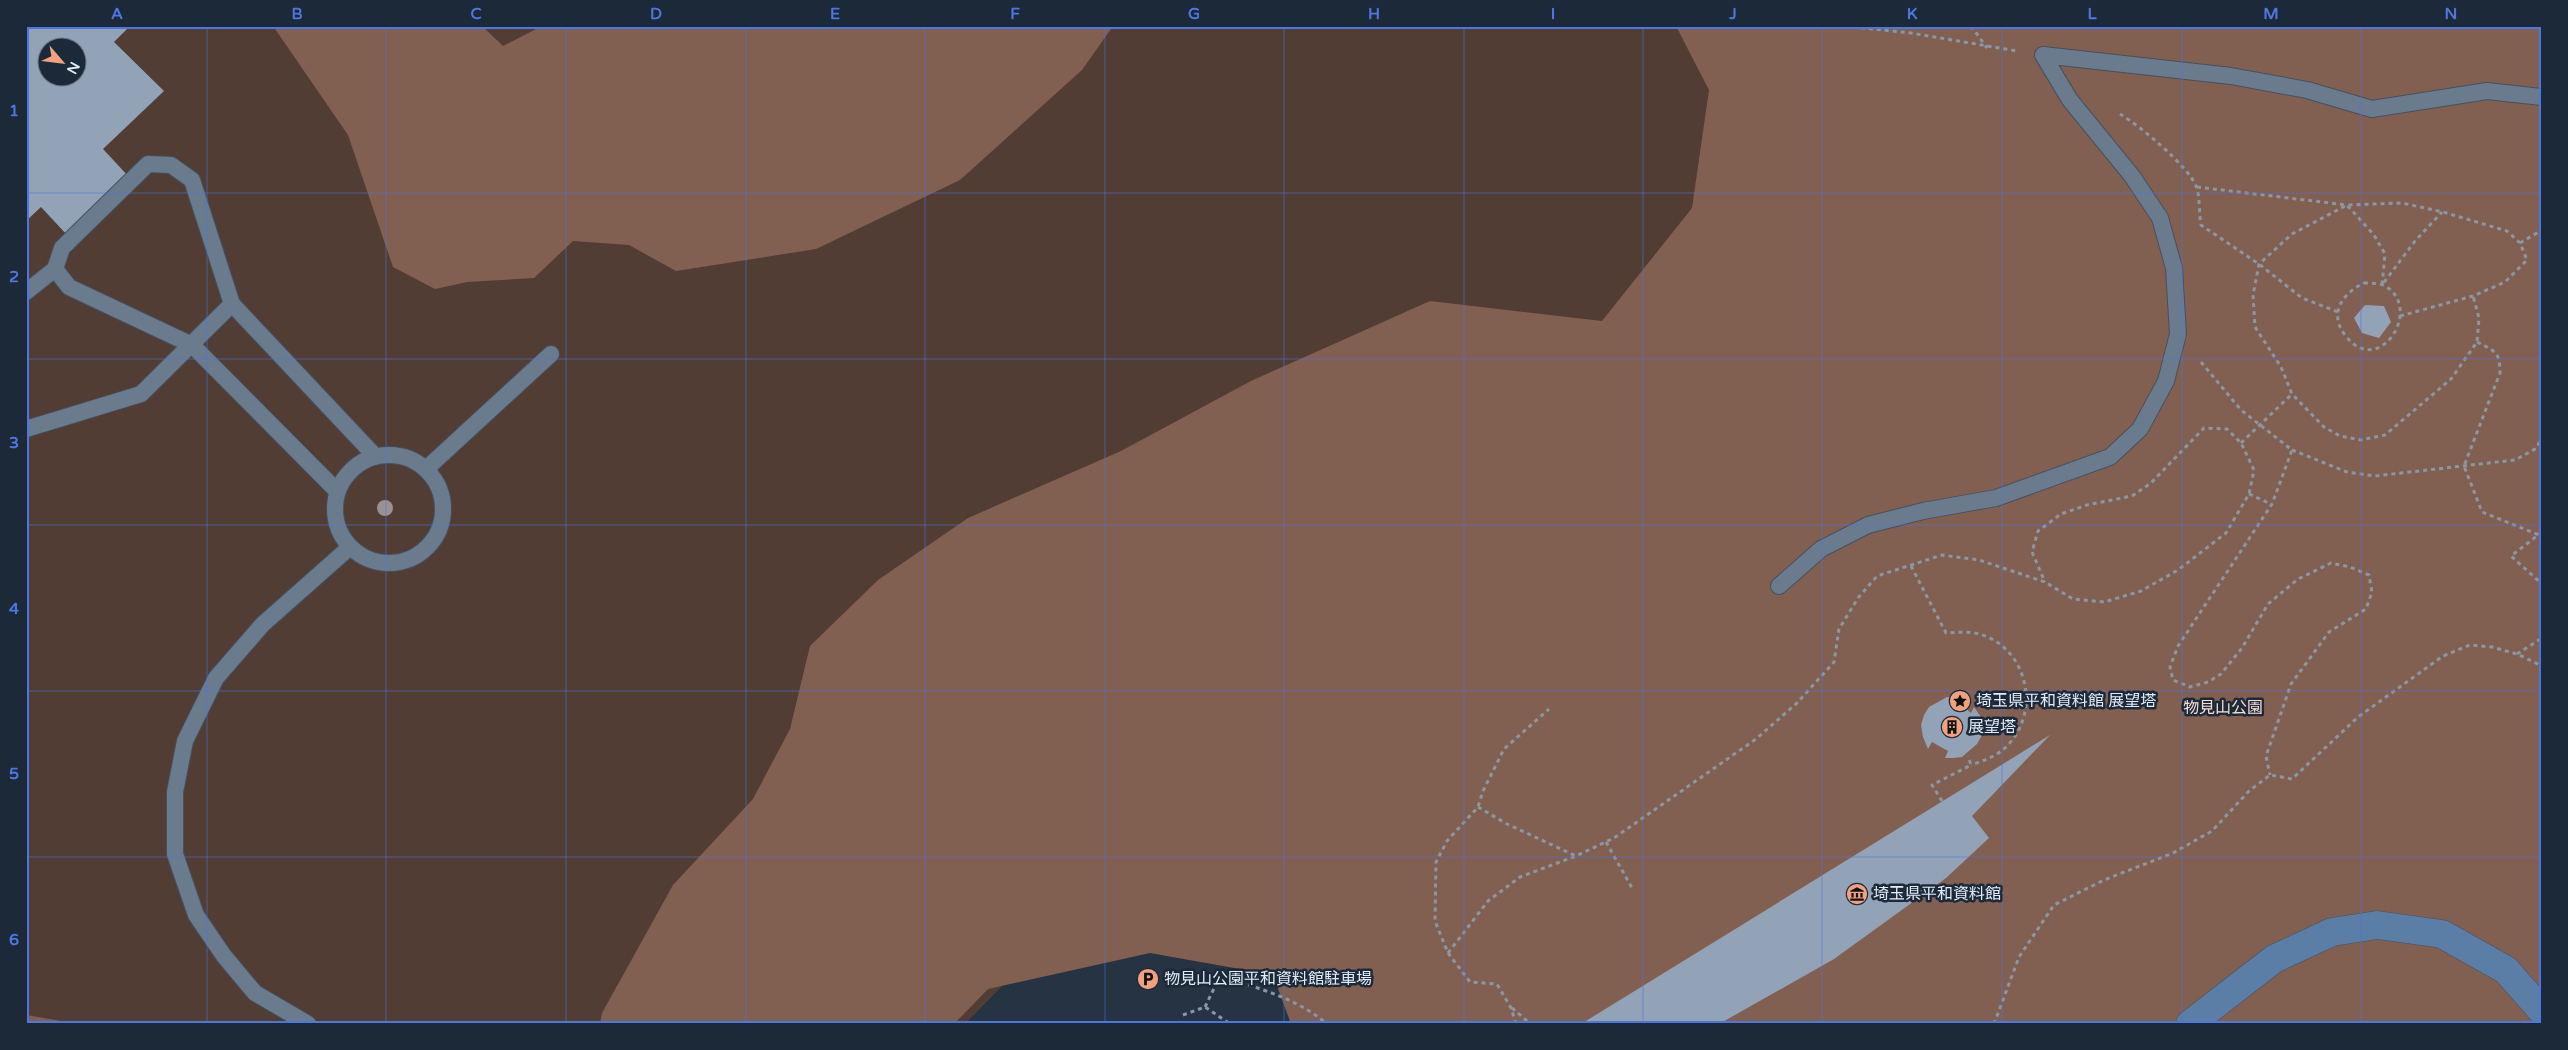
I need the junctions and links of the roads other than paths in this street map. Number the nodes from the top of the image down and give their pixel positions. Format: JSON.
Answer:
{"nodes":[{"id":1,"x":2542,"y":97,"type":"edge"},
{"id":2,"x":55,"y":269,"type":"junction"},
{"id":3,"x":26,"y":292,"type":"edge"},
{"id":4,"x":232,"y":304,"type":"junction"},
{"id":5,"x":192,"y":345,"type":"junction"},
{"id":6,"x":551,"y":354,"type":"dead end"},
{"id":7,"x":26,"y":429,"type":"edge"},
{"id":8,"x":375,"y":456,"type":"junction"},
{"id":9,"x":426,"y":469,"type":"junction"},
{"id":10,"x":337,"y":491,"type":"junction"},
{"id":11,"x":350,"y":547,"type":"junction"},
{"id":12,"x":1779,"y":586,"type":"dead end"},
{"id":13,"x":2542,"y":1011,"type":"edge"},
{"id":14,"x":308,"y":1024,"type":"edge"},
{"id":15,"x":2190,"y":1024,"type":"edge"}],
"edges":[{"from":1,"to":12,"type":"lane"},
{"from":2,"to":3,"type":"lane"},
{"from":2,"to":4,"type":"lane"},
{"from":2,"to":5,"type":"lane"},
{"from":4,"to":5,"type":"lane"},
{"from":4,"to":8,"type":"lane"},
{"from":5,"to":7,"type":"lane"},
{"from":5,"to":10,"type":"lane"},
{"from":6,"to":9,"type":"lane"},
{"from":8,"to":9,"type":"lane"},
{"from":8,"to":10,"type":"lane"},
{"from":9,"to":11,"type":"lane"},
{"from":10,"to":11,"type":"lane"},
{"from":11,"to":14,"type":"lane"},
{"from":13,"to":15,"type":"street"}]}
